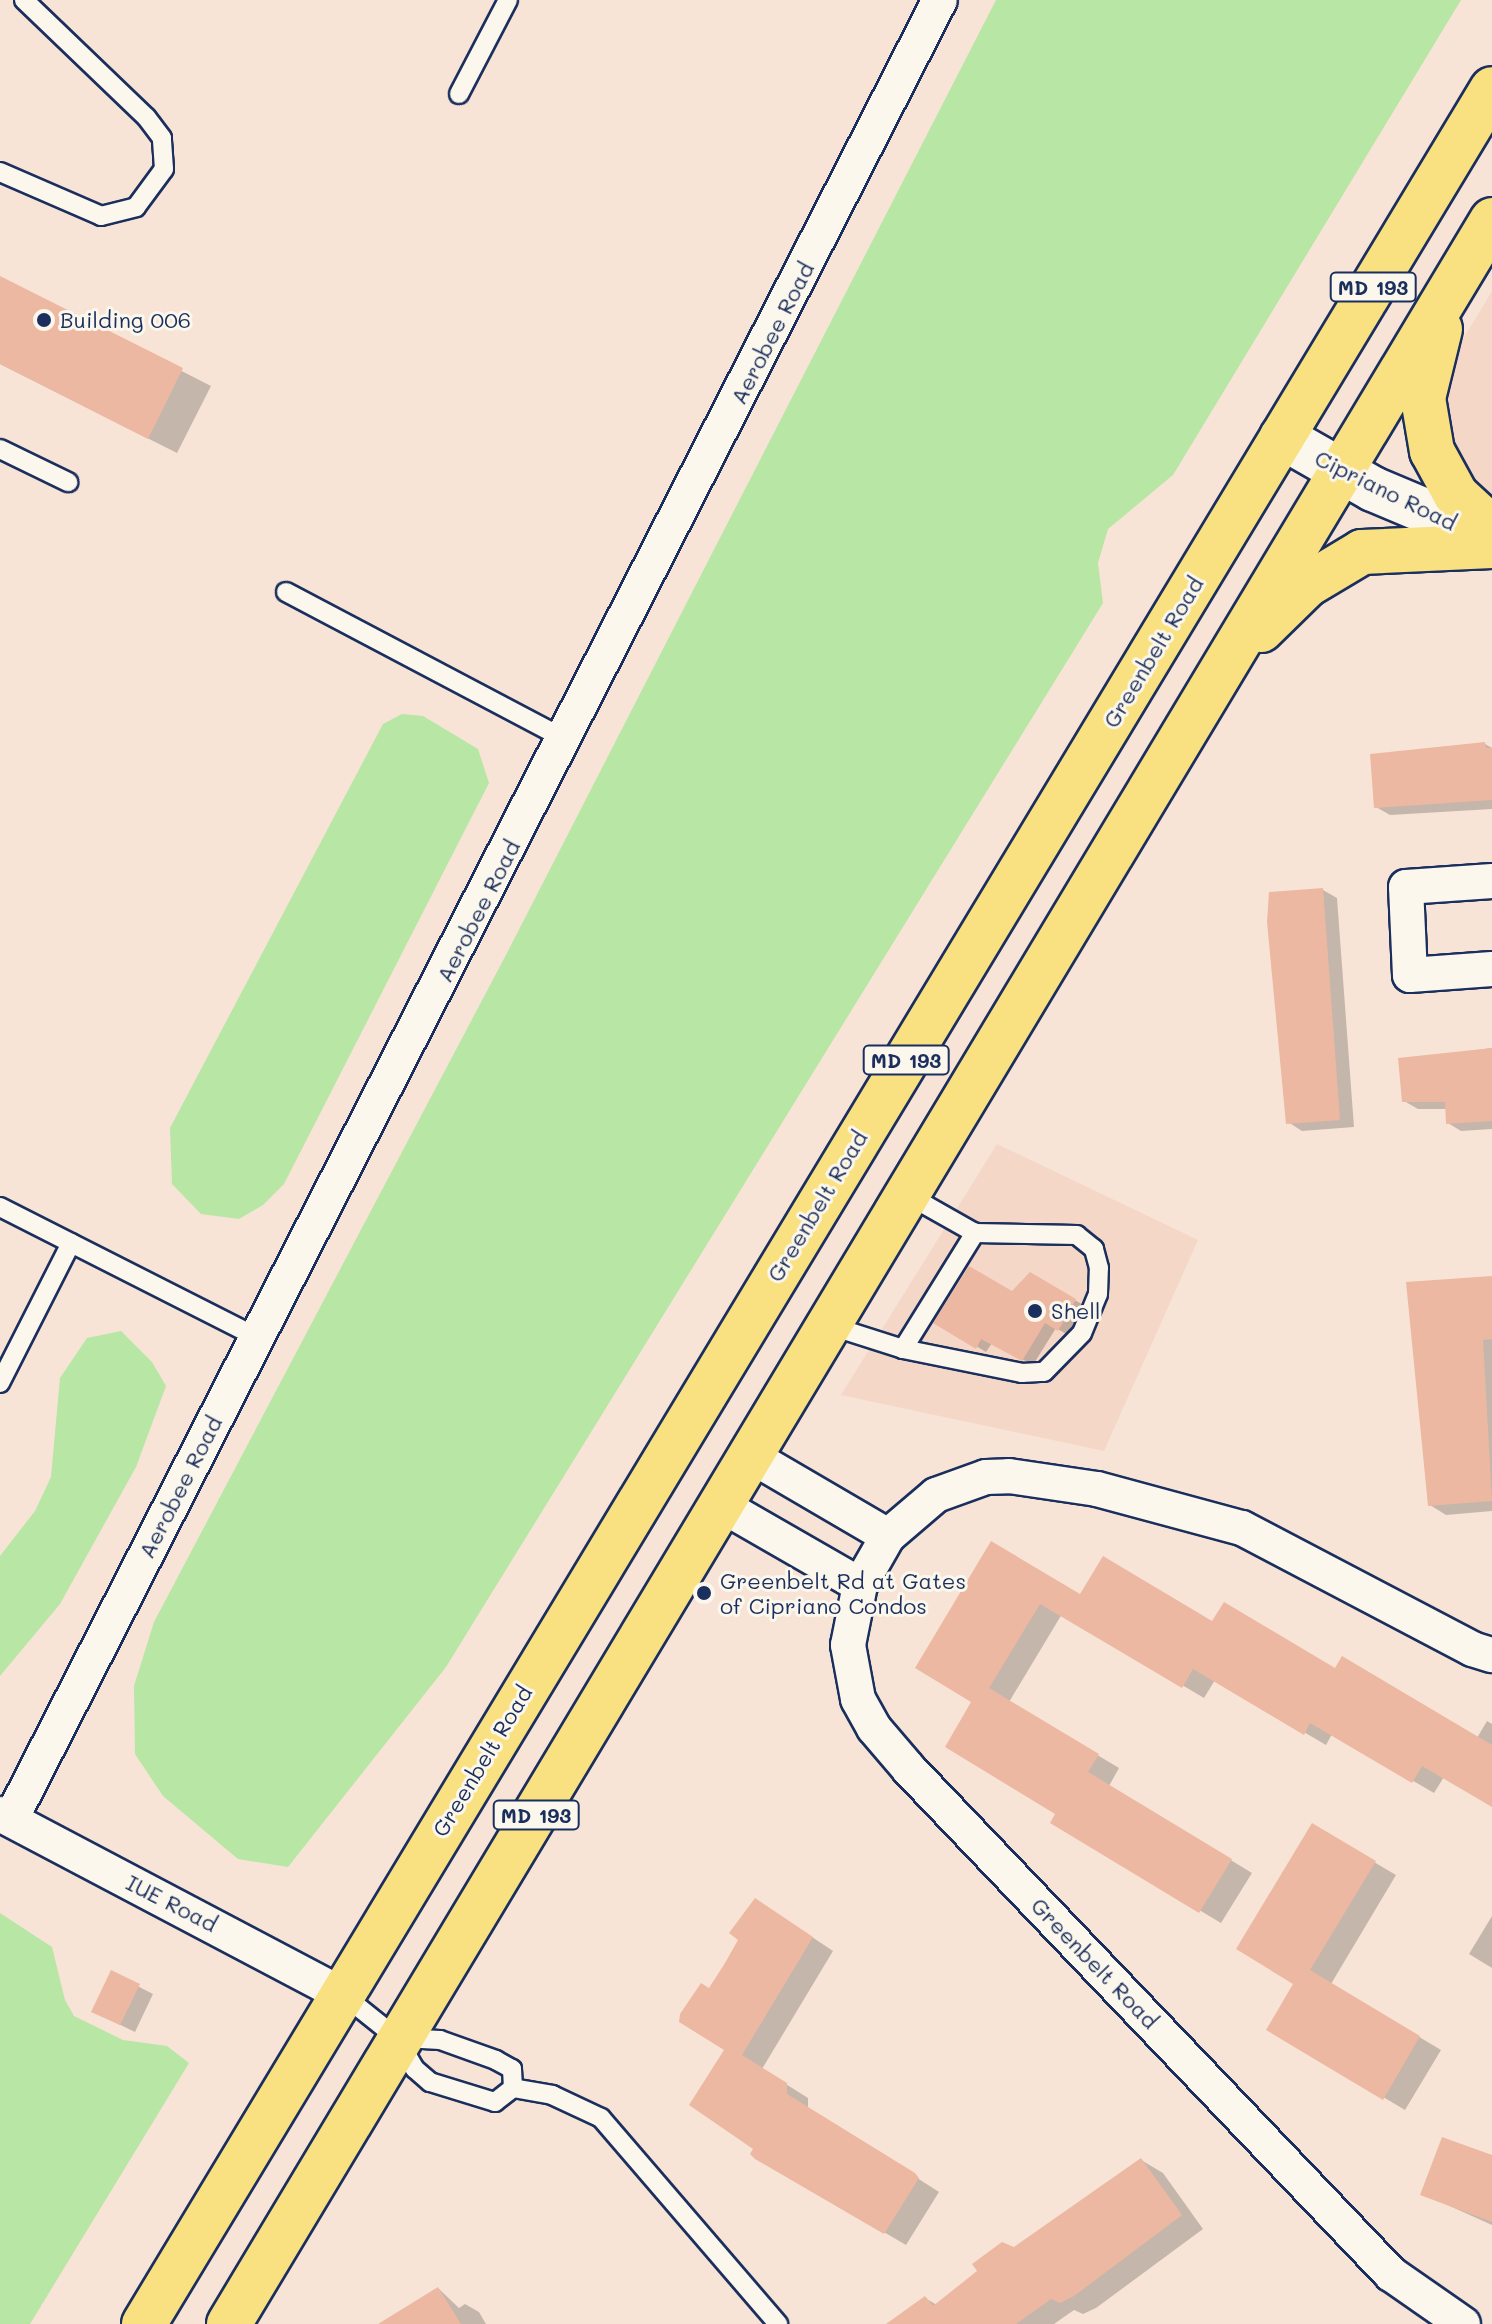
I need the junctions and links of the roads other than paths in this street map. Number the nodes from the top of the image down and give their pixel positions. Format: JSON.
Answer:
{"nodes":[{"id":1,"x":24,"y":0,"type":"edge"},
{"id":2,"x":508,"y":0,"type":"edge"},
{"id":3,"x":940,"y":0,"type":"edge"},
{"id":4,"x":1492,"y":89,"type":"edge"},
{"id":5,"x":459,"y":94,"type":"dead end"},
{"id":6,"x":0,"y":172,"type":"edge"},
{"id":7,"x":1492,"y":220,"type":"edge"},
{"id":8,"x":1446,"y":295,"type":"junction"},
{"id":9,"x":1282,"y":437,"type":"junction"},
{"id":10,"x":0,"y":449,"type":"edge"},
{"id":11,"x":1338,"y":470,"type":"junction"},
{"id":12,"x":68,"y":482,"type":"dead end"},
{"id":13,"x":1492,"y":528,"type":"edge"},
{"id":14,"x":1492,"y":539,"type":"edge"},
{"id":15,"x":1492,"y":546,"type":"edge"},
{"id":16,"x":286,"y":592,"type":"dead end"},
{"id":17,"x":1217,"y":674,"type":"junction"},
{"id":18,"x":567,"y":740,"type":"junction"},
{"id":19,"x":1492,"y":881,"type":"edge"},
{"id":20,"x":1492,"y":969,"type":"edge"},
{"id":21,"x":906,"y":1194,"type":"junction"},
{"id":22,"x":0,"y":1207,"type":"edge"},
{"id":23,"x":975,"y":1233,"type":"junction"},
{"id":24,"x":71,"y":1243,"type":"junction"},
{"id":25,"x":828,"y":1325,"type":"junction"},
{"id":26,"x":256,"y":1337,"type":"junction"},
{"id":27,"x":903,"y":1349,"type":"junction"},
{"id":28,"x":0,"y":1383,"type":"edge"},
{"id":29,"x":751,"y":1456,"type":"junction"},
{"id":30,"x":721,"y":1505,"type":"junction"},
{"id":31,"x":888,"y":1536,"type":"junction"},
{"id":32,"x":860,"y":1585,"type":"junction"},
{"id":33,"x":1492,"y":1655,"type":"edge"},
{"id":34,"x":5,"y":1817,"type":"edge"},
{"id":35,"x":342,"y":1994,"type":"junction"},
{"id":36,"x":397,"y":2038,"type":"junction"},
{"id":37,"x":513,"y":2088,"type":"junction"},
{"id":38,"x":144,"y":2324,"type":"edge"},
{"id":39,"x":229,"y":2324,"type":"edge"},
{"id":40,"x":778,"y":2324,"type":"edge"},
{"id":41,"x":1463,"y":2324,"type":"edge"}],
"edges":[{"from":1,"to":6,"type":"lane"},
{"from":2,"to":5,"type":"lane"},
{"from":3,"to":18,"type":"street","name":"Aerobee Road"},
{"from":4,"to":9,"type":"main road","name":"Greenbelt Road","number":"MD 193"},
{"from":7,"to":8,"type":"main road","number":"MD 193"},
{"from":8,"to":11,"type":"main road","number":"MD 193"},
{"from":8,"to":13,"type":"main road"},
{"from":9,"to":11,"type":"street","name":"Cipriano Road"},
{"from":9,"to":35,"type":"main road","name":"Greenbelt Road","number":"MD 193"},
{"from":10,"to":12,"type":"lane"},
{"from":11,"to":14,"type":"street","name":"Cipriano Road"},
{"from":11,"to":17,"type":"main road","number":"MD 193"},
{"from":15,"to":17,"type":"main road"},
{"from":16,"to":18,"type":"lane"},
{"from":17,"to":21,"type":"main road","number":"MD 193"},
{"from":18,"to":26,"type":"street","name":"Aerobee Road"},
{"from":19,"to":20,"type":"street"},
{"from":21,"to":23,"type":"lane"},
{"from":21,"to":25,"type":"main road","number":"MD 193"},
{"from":22,"to":24,"type":"lane"},
{"from":23,"to":27,"type":"lane"},
{"from":23,"to":27,"type":"lane"},
{"from":24,"to":26,"type":"lane"},
{"from":24,"to":28,"type":"lane"},
{"from":25,"to":27,"type":"lane"},
{"from":25,"to":29,"type":"main road","number":"MD 193"},
{"from":26,"to":34,"type":"street","name":"Aerobee Road"},
{"from":29,"to":30,"type":"main road","number":"MD 193"},
{"from":29,"to":31,"type":"street"},
{"from":30,"to":32,"type":"street"},
{"from":30,"to":36,"type":"main road","number":"MD 193"},
{"from":31,"to":32,"type":"street","name":"Greenbelt Road"},
{"from":31,"to":33,"type":"street","name":"Greenbelt Road"},
{"from":32,"to":41,"type":"street","name":"Greenbelt Road"},
{"from":34,"to":35,"type":"street","name":"IUE Road"},
{"from":35,"to":36,"type":"lane"},
{"from":35,"to":38,"type":"main road","name":"Greenbelt Road","number":"MD 193"},
{"from":36,"to":37,"type":"lane"},
{"from":36,"to":37,"type":"lane"},
{"from":36,"to":39,"type":"main road","number":"MD 193"},
{"from":37,"to":40,"type":"lane"}]}
